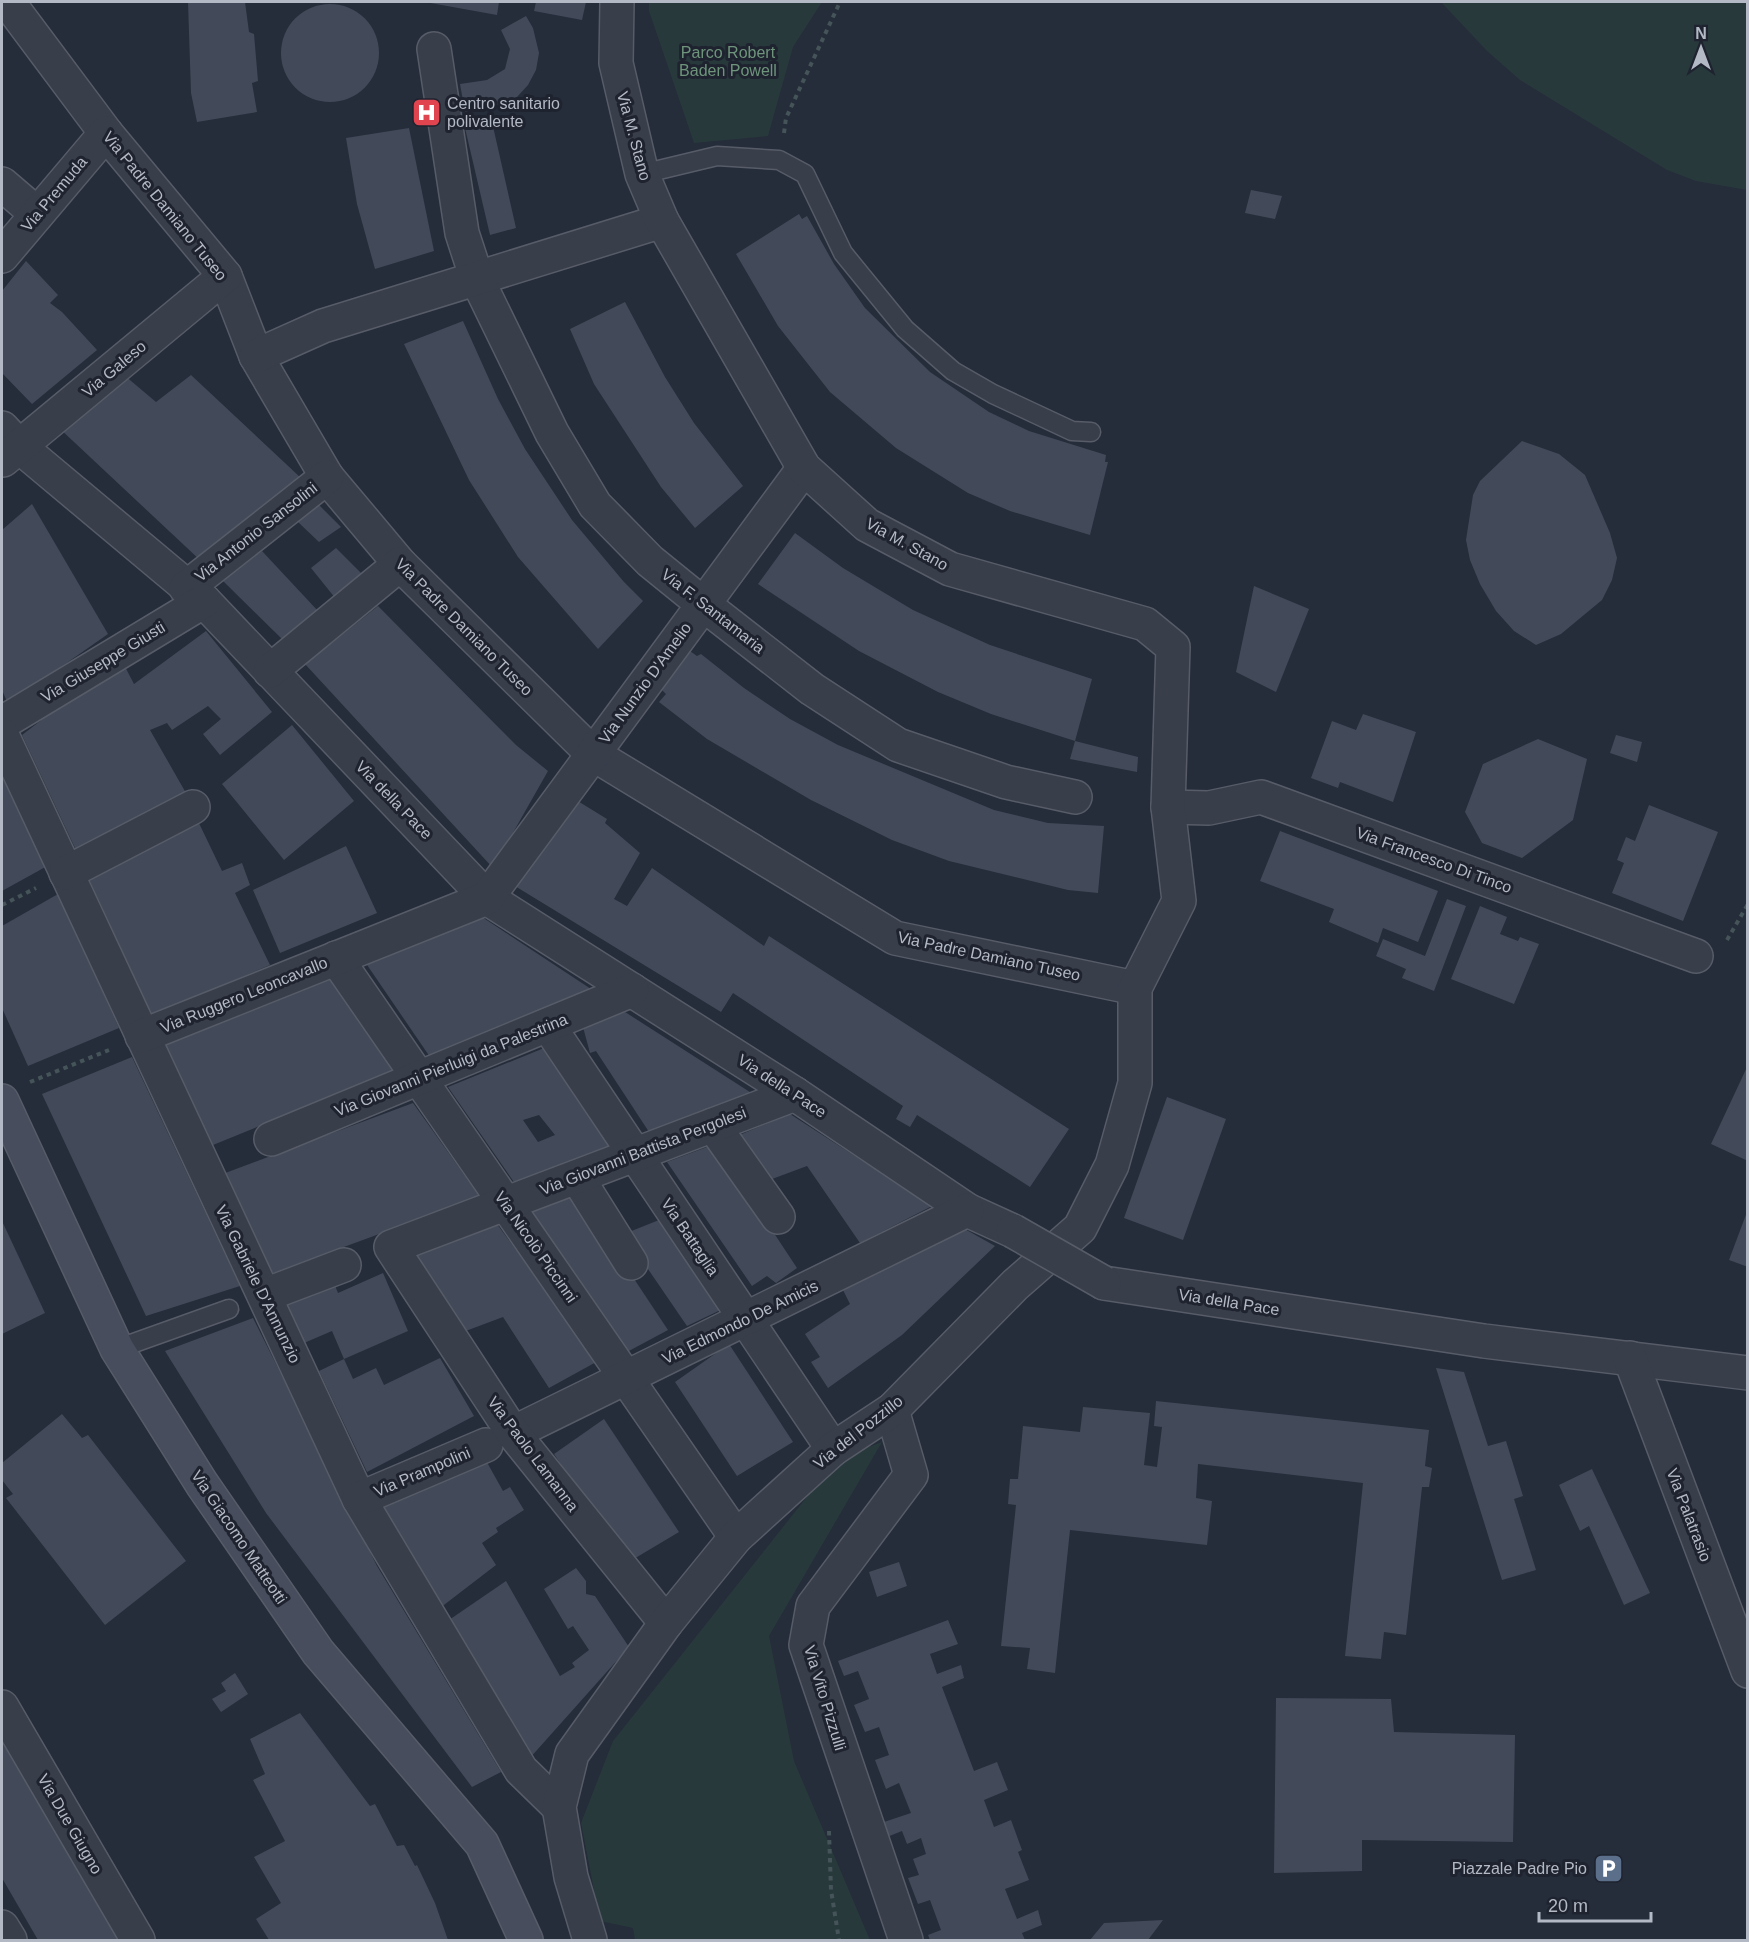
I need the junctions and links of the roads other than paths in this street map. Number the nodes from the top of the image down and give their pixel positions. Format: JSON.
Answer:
{"nodes":[{"id":1,"x":8,"y":2,"type":"edge"},
{"id":2,"x":617,"y":2,"type":"edge"},
{"id":3,"x":434,"y":49,"type":"dead end"},
{"id":4,"x":106,"y":133,"type":"junction"},
{"id":5,"x":642,"y":174,"type":"junction"},
{"id":6,"x":2,"y":184,"type":"edge"},
{"id":7,"x":37,"y":214,"type":"junction"},
{"id":8,"x":662,"y":221,"type":"junction"},
{"id":9,"x":2,"y":256,"type":"edge"},
{"id":10,"x":225,"y":276,"type":"junction"},
{"id":11,"x":477,"y":279,"type":"junction"},
{"id":12,"x":256,"y":356,"type":"junction"},
{"id":13,"x":1091,"y":432,"type":"dead end"},
{"id":14,"x":8,"y":445,"type":"edge"},
{"id":15,"x":804,"y":468,"type":"junction"},
{"id":16,"x":327,"y":477,"type":"junction"},
{"id":17,"x":400,"y":564,"type":"junction"},
{"id":18,"x":195,"y":595,"type":"junction"},
{"id":19,"x":703,"y":604,"type":"junction"},
{"id":20,"x":270,"y":670,"type":"junction"},
{"id":21,"x":2,"y":723,"type":"edge"},
{"id":22,"x":2,"y":735,"type":"edge"},
{"id":23,"x":593,"y":754,"type":"junction"},
{"id":24,"x":1075,"y":797,"type":"dead end"},
{"id":25,"x":193,"y":807,"type":"dead end"},
{"id":26,"x":1168,"y":807,"type":"junction"},
{"id":27,"x":66,"y":873,"type":"junction"},
{"id":28,"x":487,"y":898,"type":"junction"},
{"id":29,"x":1696,"y":956,"type":"dead end"},
{"id":30,"x":336,"y":958,"type":"junction"},
{"id":31,"x":1135,"y":987,"type":"junction"},
{"id":32,"x":632,"y":990,"type":"junction"},
{"id":33,"x":548,"y":1025,"type":"junction"},
{"id":34,"x":142,"y":1036,"type":"junction"},
{"id":35,"x":420,"y":1077,"type":"junction"},
{"id":36,"x":795,"y":1094,"type":"junction"},
{"id":37,"x":9,"y":1108,"type":"edge"},
{"id":38,"x":713,"y":1125,"type":"junction"},
{"id":39,"x":271,"y":1139,"type":"dead end"},
{"id":40,"x":635,"y":1155,"type":"junction"},
{"id":41,"x":577,"y":1177,"type":"junction"},
{"id":42,"x":506,"y":1203,"type":"junction"},
{"id":43,"x":967,"y":1210,"type":"junction"},
{"id":44,"x":778,"y":1217,"type":"dead end"},
{"id":45,"x":391,"y":1247,"type":"joint"},
{"id":46,"x":631,"y":1263,"type":"dead end"},
{"id":47,"x":344,"y":1264,"type":"dead end"},
{"id":48,"x":265,"y":1295,"type":"junction"},
{"id":49,"x":229,"y":1310,"type":"dead end"},
{"id":50,"x":746,"y":1319,"type":"junction"},
{"id":51,"x":117,"y":1349,"type":"junction"},
{"id":52,"x":1630,"y":1358,"type":"junction"},
{"id":53,"x":1748,"y":1373,"type":"edge"},
{"id":54,"x":627,"y":1379,"type":"junction"},
{"id":55,"x":891,"y":1410,"type":"junction"},
{"id":56,"x":500,"y":1439,"type":"junction"},
{"id":57,"x":833,"y":1449,"type":"junction"},
{"id":58,"x":359,"y":1499,"type":"junction"},
{"id":59,"x":736,"y":1537,"type":"junction"},
{"id":60,"x":666,"y":1623,"type":"junction"},
{"id":61,"x":1748,"y":1671,"type":"edge"},
{"id":62,"x":2,"y":1707,"type":"edge"},
{"id":63,"x":558,"y":1807,"type":"junction"},
{"id":64,"x":2,"y":1927,"type":"edge"},
{"id":65,"x":10,"y":1941,"type":"edge"},
{"id":66,"x":138,"y":1941,"type":"edge"},
{"id":67,"x":526,"y":1941,"type":"edge"},
{"id":68,"x":590,"y":1941,"type":"edge"},
{"id":69,"x":906,"y":1941,"type":"edge"}],
"edges":[{"from":1,"to":4,"type":"street","name":"Via Padre Damiano Tuseo"},
{"from":2,"to":5,"type":"street","name":"Via M. Stano"},
{"from":3,"to":11,"type":"street","name":"Via F. Santamaria"},
{"from":4,"to":7,"type":"street","name":"Via Premuda"},
{"from":4,"to":10,"type":"street","name":"Via Padre Damiano Tuseo"},
{"from":5,"to":8,"type":"street","name":"Via M. Stano"},
{"from":5,"to":13,"type":"lane"},
{"from":6,"to":7,"type":"street"},
{"from":7,"to":9,"type":"street","name":"Via Premuda"},
{"from":8,"to":11,"type":"street"},
{"from":8,"to":15,"type":"street","name":"Via M. Stano"},
{"from":10,"to":12,"type":"street","name":"Via Padre Damiano Tuseo"},
{"from":10,"to":14,"type":"street","name":"Via Galeso"},
{"from":11,"to":12,"type":"street"},
{"from":11,"to":19,"type":"street","name":"Via F. Santamaria"},
{"from":12,"to":16,"type":"street","name":"Via Padre Damiano Tuseo"},
{"from":14,"to":18,"type":"street","name":"Via della Pace"},
{"from":15,"to":19,"type":"street","name":"Via Nunzio D'Amelio"},
{"from":15,"to":26,"type":"street","name":"Via M. Stano"},
{"from":16,"to":17,"type":"street","name":"Via Padre Damiano Tuseo"},
{"from":16,"to":18,"type":"street","name":"Via Antonio Sansolini"},
{"from":17,"to":20,"type":"street"},
{"from":17,"to":23,"type":"street","name":"Via Padre Damiano Tuseo"},
{"from":18,"to":20,"type":"street","name":"Via della Pace"},
{"from":18,"to":21,"type":"street","name":"Via Giuseppe Giusti"},
{"from":19,"to":23,"type":"street","name":"Via Nunzio D'Amelio"},
{"from":19,"to":24,"type":"street","name":"Via F. Santamaria"},
{"from":20,"to":28,"type":"street","name":"Via della Pace"},
{"from":22,"to":27,"type":"street","name":"Via Gabriele D'Annunzio"},
{"from":23,"to":28,"type":"street","name":"Via Nunzio D'Amelio"},
{"from":23,"to":31,"type":"street","name":"Via Padre Damiano Tuseo"},
{"from":25,"to":27,"type":"street"},
{"from":26,"to":29,"type":"street","name":"Via Francesco Di Tinco"},
{"from":26,"to":31,"type":"street","name":"Via M. Stano"},
{"from":27,"to":34,"type":"street","name":"Via Gabriele D'Annunzio"},
{"from":28,"to":30,"type":"street","name":"Via Ruggero Leoncavallo"},
{"from":28,"to":32,"type":"street","name":"Via della Pace"},
{"from":30,"to":34,"type":"street","name":"Via Ruggero Leoncavallo"},
{"from":30,"to":35,"type":"street","name":"Via Nicolò Piccinni"},
{"from":31,"to":55,"type":"street","name":"Via del Pozzillo"},
{"from":32,"to":33,"type":"street","name":"Via Giovanni Pierluigi da Palestrina"},
{"from":32,"to":36,"type":"street","name":"Via della Pace"},
{"from":33,"to":35,"type":"street","name":"Via Giovanni Pierluigi da Palestrina"},
{"from":33,"to":40,"type":"street","name":"Via Battaglia"},
{"from":34,"to":48,"type":"street","name":"Via Gabriele D'Annunzio"},
{"from":35,"to":39,"type":"street","name":"Via Giovanni Pierluigi da Palestrina"},
{"from":35,"to":42,"type":"street","name":"Via Nicolò Piccinni"},
{"from":36,"to":38,"type":"street","name":"Via Giovanni Battista Pergolesi"},
{"from":36,"to":43,"type":"street","name":"Via della Pace"},
{"from":37,"to":51,"type":"street","name":"Via Giacomo Matteotti"},
{"from":38,"to":40,"type":"street","name":"Via Giovanni Battista Pergolesi"},
{"from":38,"to":44,"type":"street"},
{"from":40,"to":41,"type":"street","name":"Via Giovanni Battista Pergolesi"},
{"from":40,"to":50,"type":"street","name":"Via Battaglia"},
{"from":41,"to":42,"type":"street","name":"Via Giovanni Battista Pergolesi"},
{"from":41,"to":46,"type":"street"},
{"from":42,"to":45,"type":"street","name":"Via Giovanni Battista Pergolesi"},
{"from":42,"to":54,"type":"street","name":"Via Nicolò Piccinni"},
{"from":43,"to":50,"type":"street","name":"Via Edmondo De Amicis"},
{"from":43,"to":52,"type":"street","name":"Via della Pace","bridge":true},
{"from":45,"to":56,"type":"street","name":"Via Paolo Lamanna"},
{"from":47,"to":48,"type":"street"},
{"from":48,"to":58,"type":"street","name":"Via Gabriele D'Annunzio"},
{"from":49,"to":51,"type":"lane"},
{"from":50,"to":54,"type":"street","name":"Via Edmondo De Amicis"},
{"from":50,"to":57,"type":"street","name":"Via Battaglia"},
{"from":51,"to":67,"type":"street","name":"Via Giacomo Matteotti"},
{"from":52,"to":53,"type":"street","name":"Via della Pace"},
{"from":52,"to":61,"type":"street","name":"Via Palatrasio"},
{"from":54,"to":56,"type":"street","name":"Via Edmondo De Amicis"},
{"from":54,"to":59,"type":"street","name":"Via Nicolò Piccinni"},
{"from":55,"to":57,"type":"street","name":"Via del Pozzillo"},
{"from":55,"to":69,"type":"street","name":"Via Vito Pizzulli"},
{"from":56,"to":58,"type":"street","name":"Via Prampolini"},
{"from":56,"to":60,"type":"street","name":"Via Paolo Lamanna"},
{"from":57,"to":59,"type":"street","name":"Via del Pozzillo"},
{"from":58,"to":63,"type":"street","name":"Via Gabriele D'Annunzio"},
{"from":59,"to":60,"type":"street","name":"Via del Pozzillo"},
{"from":60,"to":63,"type":"street","name":"Via del Pozzillo"},
{"from":62,"to":66,"type":"street","name":"Via Due Giugno"},
{"from":63,"to":68,"type":"street","name":"Via del Pozzillo"},
{"from":64,"to":65,"type":"street"}]}
